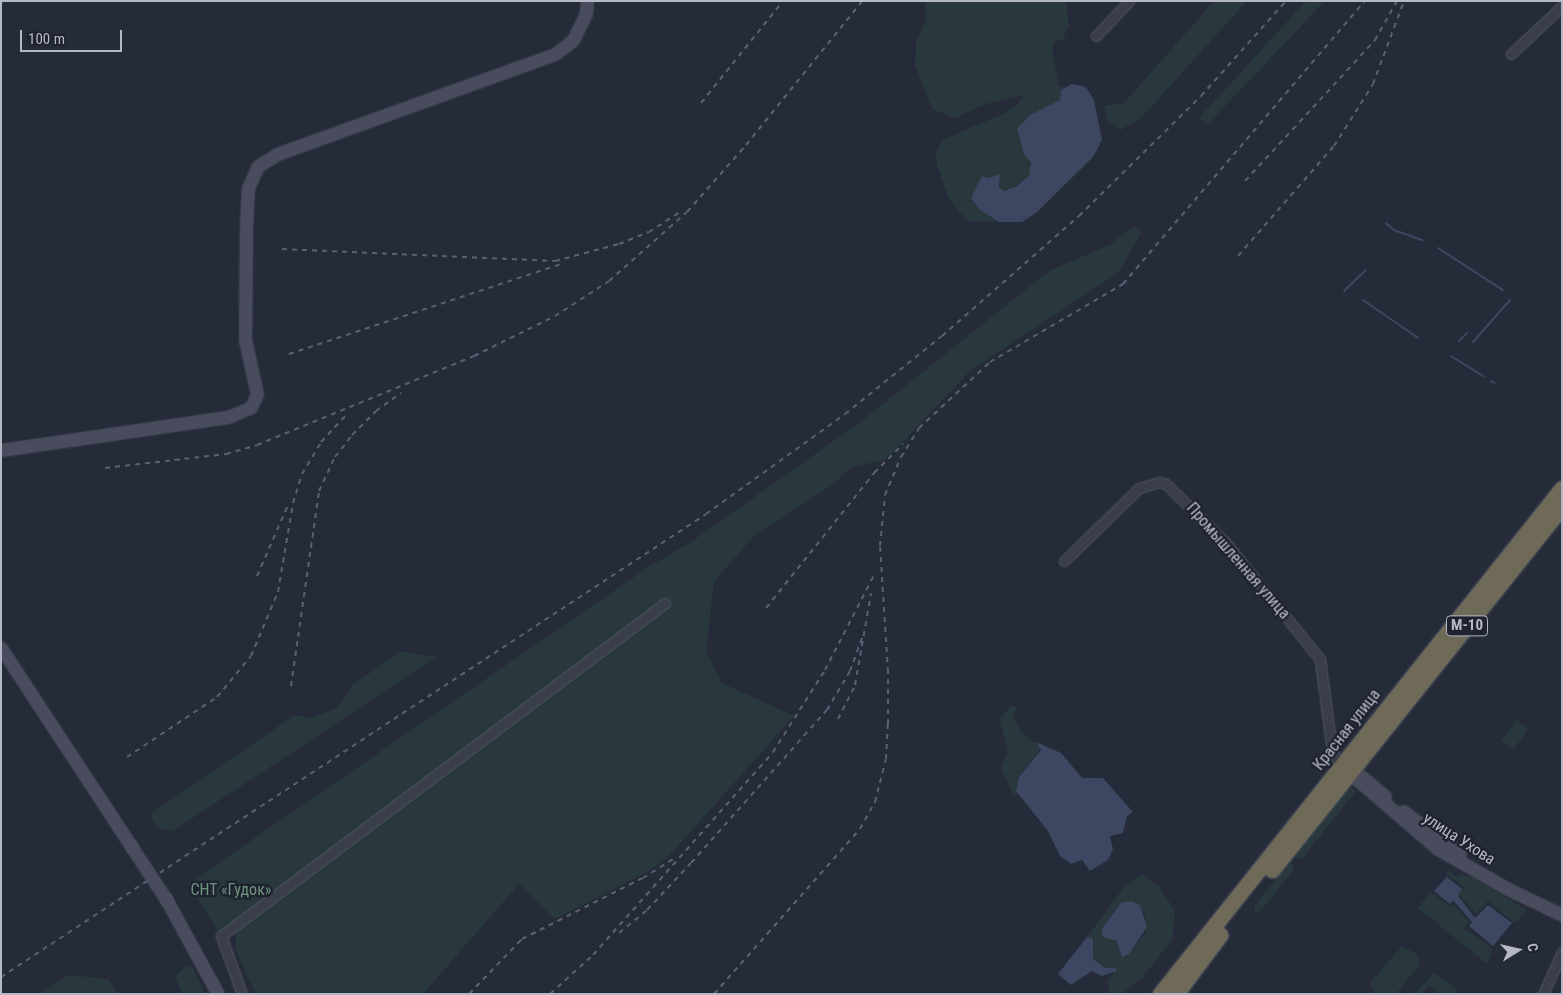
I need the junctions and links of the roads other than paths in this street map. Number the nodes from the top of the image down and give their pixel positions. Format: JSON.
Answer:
{"nodes":[{"id":1,"x":587,"y":1,"type":"edge"},
{"id":2,"x":1129,"y":1,"type":"edge"},
{"id":3,"x":1562,"y":6,"type":"edge"},
{"id":4,"x":1096,"y":36,"type":"dead end"},
{"id":5,"x":1511,"y":54,"type":"dead end"},
{"id":6,"x":1,"y":450,"type":"edge"},
{"id":7,"x":1562,"y":488,"type":"edge"},
{"id":8,"x":1562,"y":507,"type":"edge"},
{"id":9,"x":1064,"y":561,"type":"dead end"},
{"id":10,"x":665,"y":603,"type":"dead end"},
{"id":11,"x":1,"y":648,"type":"edge"},
{"id":12,"x":1372,"y":746,"type":"junction"},
{"id":13,"x":1348,"y":770,"type":"junction"},
{"id":14,"x":1364,"y":783,"type":"junction"},
{"id":15,"x":1336,"y":790,"type":"junction"},
{"id":16,"x":1562,"y":908,"type":"edge"},
{"id":17,"x":1562,"y":915,"type":"edge"},
{"id":18,"x":1562,"y":952,"type":"edge"},
{"id":19,"x":218,"y":994,"type":"edge"},
{"id":20,"x":242,"y":994,"type":"edge"},
{"id":21,"x":1160,"y":994,"type":"edge"},
{"id":22,"x":1176,"y":994,"type":"edge"},
{"id":23,"x":1542,"y":994,"type":"edge"}],
"edges":[{"from":1,"to":6,"type":"street"},
{"from":2,"to":4,"type":"street"},
{"from":3,"to":5,"type":"street"},
{"from":7,"to":13,"type":"highway","name":"Красная улица","number":"М-10"},
{"from":8,"to":12,"type":"highway","name":"Красная улица","number":"М-10"},
{"from":9,"to":13,"type":"street","name":"Промышленная улица"},
{"from":10,"to":20,"type":"street"},
{"from":11,"to":19,"type":"street","bridge":true},
{"from":12,"to":13,"type":"highway","name":"Красная улица","number":"М-10"},
{"from":12,"to":14,"type":"street"},
{"from":13,"to":14,"type":"street","name":"улица Ухова"},
{"from":13,"to":15,"type":"highway","name":"Красная улица","number":"М-10"},
{"from":13,"to":21,"type":"highway","name":"Красная улица","number":"М-10"},
{"from":14,"to":15,"type":"street"},
{"from":14,"to":16,"type":"street","name":"улица Ухова"},
{"from":14,"to":17,"type":"street","name":"улица Ухова"},
{"from":15,"to":22,"type":"highway","name":"Красная улица","number":"М-10"},
{"from":18,"to":23,"type":"street"}]}
